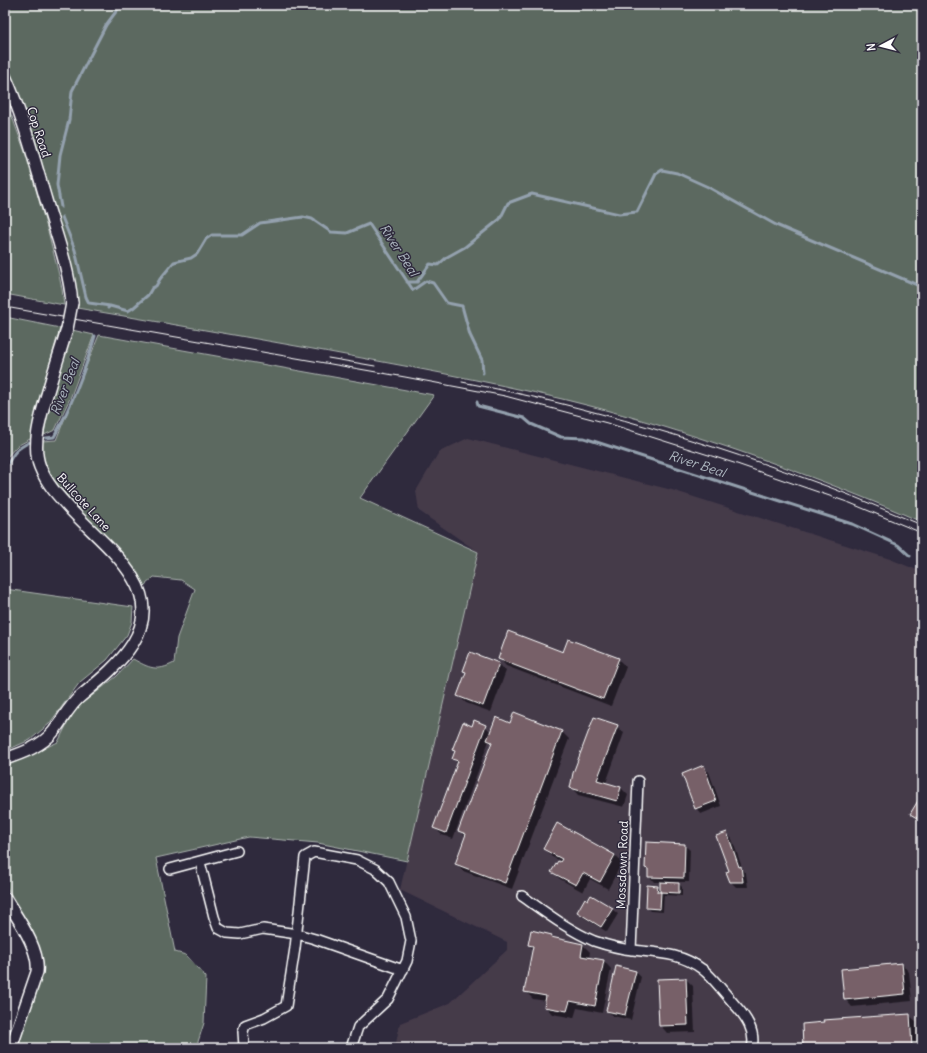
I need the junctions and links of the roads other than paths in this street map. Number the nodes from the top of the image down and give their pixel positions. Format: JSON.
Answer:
{"nodes":[{"id":1,"x":5,"y":76,"type":"edge"},
{"id":2,"x":45,"y":196,"type":"joint"},
{"id":3,"x":5,"y":759,"type":"edge"},
{"id":4,"x":638,"y":781,"type":"dead end"},
{"id":5,"x":237,"y":851,"type":"dead end"},
{"id":6,"x":200,"y":862,"type":"junction"},
{"id":7,"x":170,"y":869,"type":"dead end"},
{"id":8,"x":522,"y":896,"type":"dead end"},
{"id":9,"x":5,"y":898,"type":"edge"},
{"id":10,"x":297,"y":934,"type":"junction"},
{"id":11,"x":631,"y":950,"type":"junction"},
{"id":12,"x":403,"y":970,"type":"junction"},
{"id":13,"x":753,"y":1045,"type":"edge"},
{"id":14,"x":244,"y":1046,"type":"dead end"},
{"id":15,"x":11,"y":1048,"type":"edge"},
{"id":16,"x":351,"y":1048,"type":"edge"}],
"edges":[{"from":1,"to":2,"type":"street","name":"Cop Road"},
{"from":2,"to":3,"type":"street","name":"Bullcote Lane","bridge":true},
{"from":4,"to":11,"type":"street","name":"Mossdown Road"},
{"from":5,"to":6,"type":"street"},
{"from":6,"to":7,"type":"street"},
{"from":6,"to":10,"type":"street"},
{"from":8,"to":11,"type":"street"},
{"from":9,"to":15,"type":"street"},
{"from":10,"to":12,"type":"street"},
{"from":10,"to":12,"type":"street"},
{"from":10,"to":14,"type":"street"},
{"from":11,"to":13,"type":"street"},
{"from":12,"to":16,"type":"street"}]}
